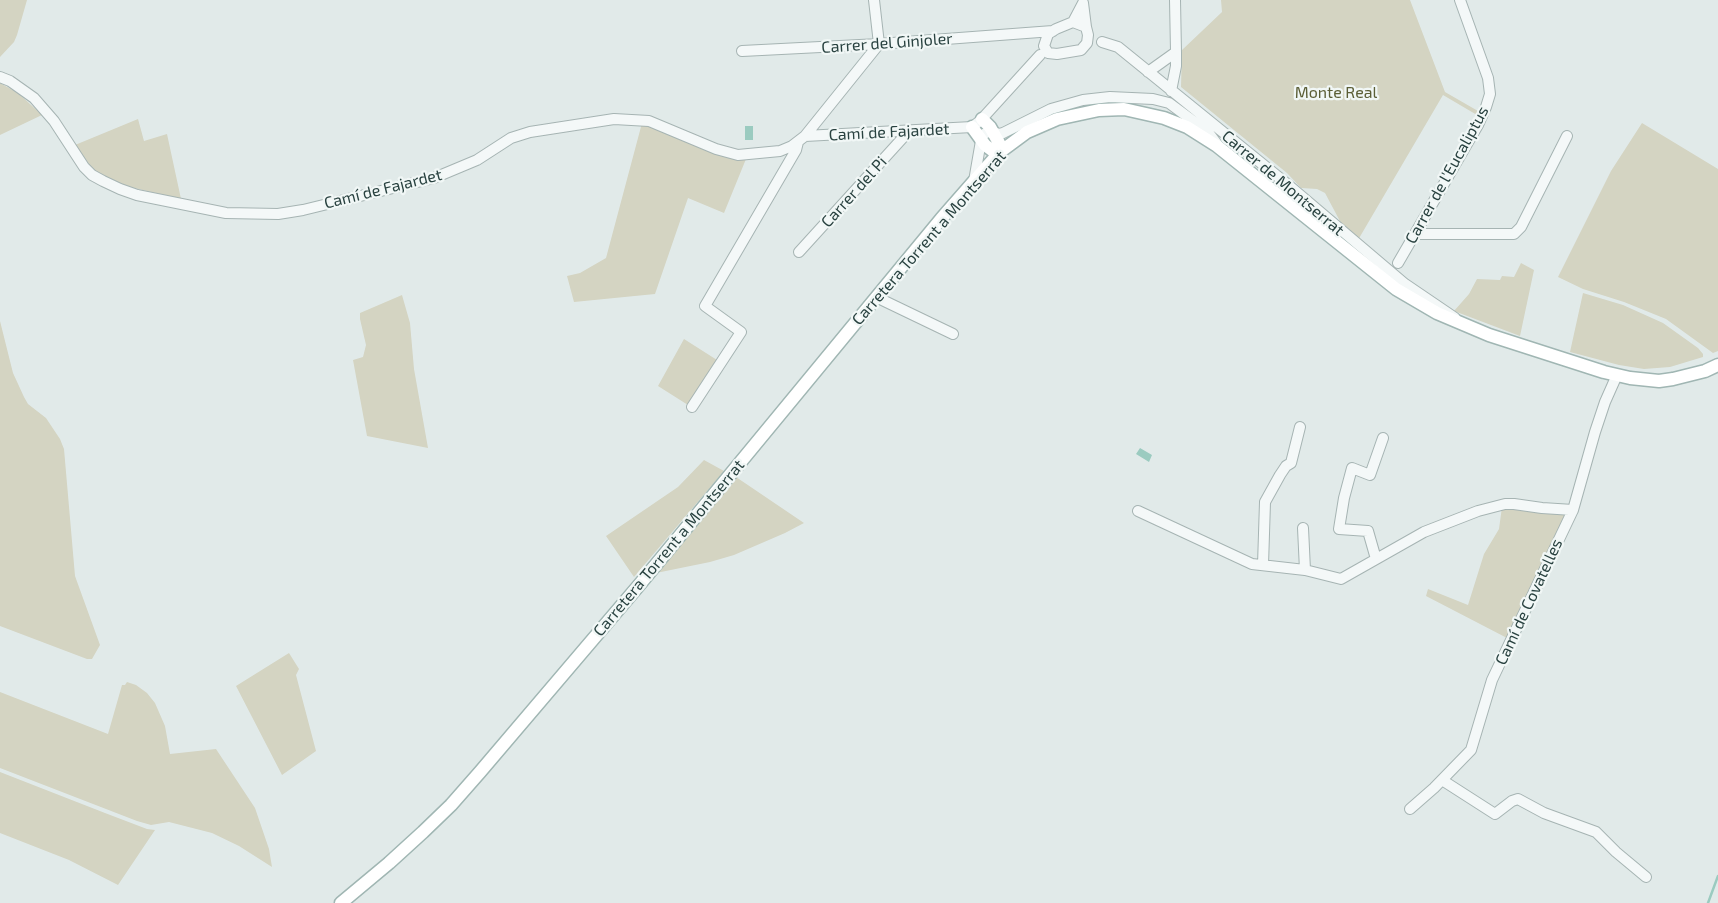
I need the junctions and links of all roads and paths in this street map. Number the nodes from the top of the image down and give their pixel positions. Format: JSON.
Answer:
{"nodes":[{"id":1,"x":874,"y":0,"type":"edge"},
{"id":2,"x":1176,"y":0,"type":"edge"},
{"id":3,"x":1460,"y":0,"type":"edge"},
{"id":4,"x":1083,"y":1,"type":"edge"},
{"id":5,"x":1073,"y":22,"type":"junction"},
{"id":6,"x":1053,"y":31,"type":"junction"},
{"id":7,"x":1087,"y":31,"type":"junction"},
{"id":8,"x":1033,"y":32,"type":"junction"},
{"id":9,"x":1102,"y":42,"type":"junction"},
{"id":10,"x":879,"y":44,"type":"junction"},
{"id":11,"x":1084,"y":46,"type":"junction"},
{"id":12,"x":1045,"y":49,"type":"junction"},
{"id":13,"x":742,"y":51,"type":"dead end"},
{"id":14,"x":1176,"y":52,"type":"junction"},
{"id":15,"x":1148,"y":72,"type":"junction"},
{"id":16,"x":0,"y":77,"type":"edge"},
{"id":17,"x":1171,"y":91,"type":"junction"},
{"id":18,"x":978,"y":122,"type":"junction"},
{"id":19,"x":909,"y":131,"type":"junction"},
{"id":20,"x":993,"y":131,"type":"junction"},
{"id":21,"x":1567,"y":136,"type":"dead end"},
{"id":22,"x":801,"y":139,"type":"junction"},
{"id":23,"x":982,"y":141,"type":"junction"},
{"id":24,"x":1219,"y":147,"type":"junction"},
{"id":25,"x":1000,"y":152,"type":"junction"},
{"id":26,"x":974,"y":181,"type":"junction"},
{"id":27,"x":1415,"y":234,"type":"junction"},
{"id":28,"x":799,"y":252,"type":"dead end"},
{"id":29,"x":1398,"y":263,"type":"junction"},
{"id":30,"x":1386,"y":268,"type":"junction"},
{"id":31,"x":1397,"y":278,"type":"junction"},
{"id":32,"x":876,"y":297,"type":"junction"},
{"id":33,"x":1464,"y":325,"type":"junction"},
{"id":34,"x":954,"y":334,"type":"dead end"},
{"id":35,"x":1718,"y":365,"type":"edge"},
{"id":36,"x":1617,"y":375,"type":"junction"},
{"id":37,"x":692,"y":407,"type":"dead end"},
{"id":38,"x":1300,"y":427,"type":"dead end"},
{"id":39,"x":1383,"y":438,"type":"dead end"},
{"id":40,"x":1573,"y":510,"type":"junction"},
{"id":41,"x":1138,"y":511,"type":"dead end"},
{"id":42,"x":1303,"y":528,"type":"dead end"},
{"id":43,"x":1376,"y":559,"type":"junction"},
{"id":44,"x":1263,"y":565,"type":"junction"},
{"id":45,"x":1305,"y":570,"type":"junction"},
{"id":46,"x":1442,"y":780,"type":"junction"},
{"id":47,"x":1410,"y":808,"type":"dead end"},
{"id":48,"x":1646,"y":877,"type":"dead end"},
{"id":49,"x":341,"y":903,"type":"edge"}],
"edges":[{"from":1,"to":10,"type":"street"},
{"from":2,"to":14,"type":"street"},
{"from":3,"to":27,"type":"street","name":"Carrer de l'Eucaliptus"},
{"from":4,"to":5,"type":"street"},
{"from":4,"to":7,"type":"street"},
{"from":5,"to":6,"type":"street"},
{"from":5,"to":7,"type":"street","name":"Carrer de Montserrat"},
{"from":6,"to":8,"type":"street","name":"Carrer del Ginjoler"},
{"from":6,"to":12,"type":"street"},
{"from":7,"to":9,"type":"street","name":"Carrer de Montserrat"},
{"from":7,"to":11,"type":"street"},
{"from":8,"to":10,"type":"street","name":"Carrer del Ginjoler"},
{"from":8,"to":12,"type":"street"},
{"from":9,"to":11,"type":"street"},
{"from":9,"to":15,"type":"street","name":"Carrer de Montserrat"},
{"from":10,"to":13,"type":"street","name":"Carrer del Ginjoler"},
{"from":10,"to":22,"type":"street"},
{"from":11,"to":12,"type":"street"},
{"from":12,"to":18,"type":"street"},
{"from":14,"to":15,"type":"street"},
{"from":14,"to":17,"type":"street"},
{"from":15,"to":17,"type":"street","name":"Carrer de Montserrat"},
{"from":16,"to":22,"type":"street","name":"Camí de Fajardet"},
{"from":17,"to":30,"type":"street","name":"Carrer de Montserrat"},
{"from":18,"to":19,"type":"street","name":"Camí de Fajardet"},
{"from":18,"to":20,"type":"main road"},
{"from":18,"to":23,"type":"main road"},
{"from":19,"to":22,"type":"street","name":"Camí de Fajardet"},
{"from":19,"to":28,"type":"street","name":"Carrer del Pi"},
{"from":20,"to":23,"type":"street"},
{"from":20,"to":24,"type":"street","name":"Carrer de Montserrat"},
{"from":20,"to":25,"type":"main road"},
{"from":21,"to":27,"type":"street"},
{"from":22,"to":37,"type":"street"},
{"from":23,"to":25,"type":"main road"},
{"from":23,"to":26,"type":"street"},
{"from":24,"to":25,"type":"main road","name":"Carretera Torrent a Montserrat"},
{"from":24,"to":33,"type":"main road","name":"Carretera Torrent a Montserrat"},
{"from":25,"to":26,"type":"main road","name":"Carretera Torrent a Montserrat"},
{"from":26,"to":32,"type":"main road","name":"Carretera Torrent a Montserrat"},
{"from":27,"to":29,"type":"street","name":"Carrer de l'Eucaliptus"},
{"from":29,"to":30,"type":"street"},
{"from":29,"to":31,"type":"street"},
{"from":30,"to":31,"type":"street","name":"Carrer de Montserrat"},
{"from":31,"to":33,"type":"street","name":"Carrer de Montserrat"},
{"from":32,"to":34,"type":"street"},
{"from":32,"to":49,"type":"main road","name":"Carretera Torrent a Montserrat"},
{"from":33,"to":36,"type":"main road","name":"Carretera Torrent a Montserrat"},
{"from":35,"to":36,"type":"main road","name":"Carretera Torrent a Montserrat"},
{"from":36,"to":40,"type":"street","name":"Camí de Covatelles"},
{"from":38,"to":44,"type":"street"},
{"from":39,"to":43,"type":"street"},
{"from":40,"to":43,"type":"street"},
{"from":40,"to":46,"type":"street","name":"Camí de Covatelles"},
{"from":41,"to":44,"type":"street"},
{"from":42,"to":45,"type":"street"},
{"from":43,"to":45,"type":"street"},
{"from":44,"to":45,"type":"street"},
{"from":46,"to":47,"type":"street","name":"Camí de Covatelles"},
{"from":46,"to":48,"type":"street"}]}
